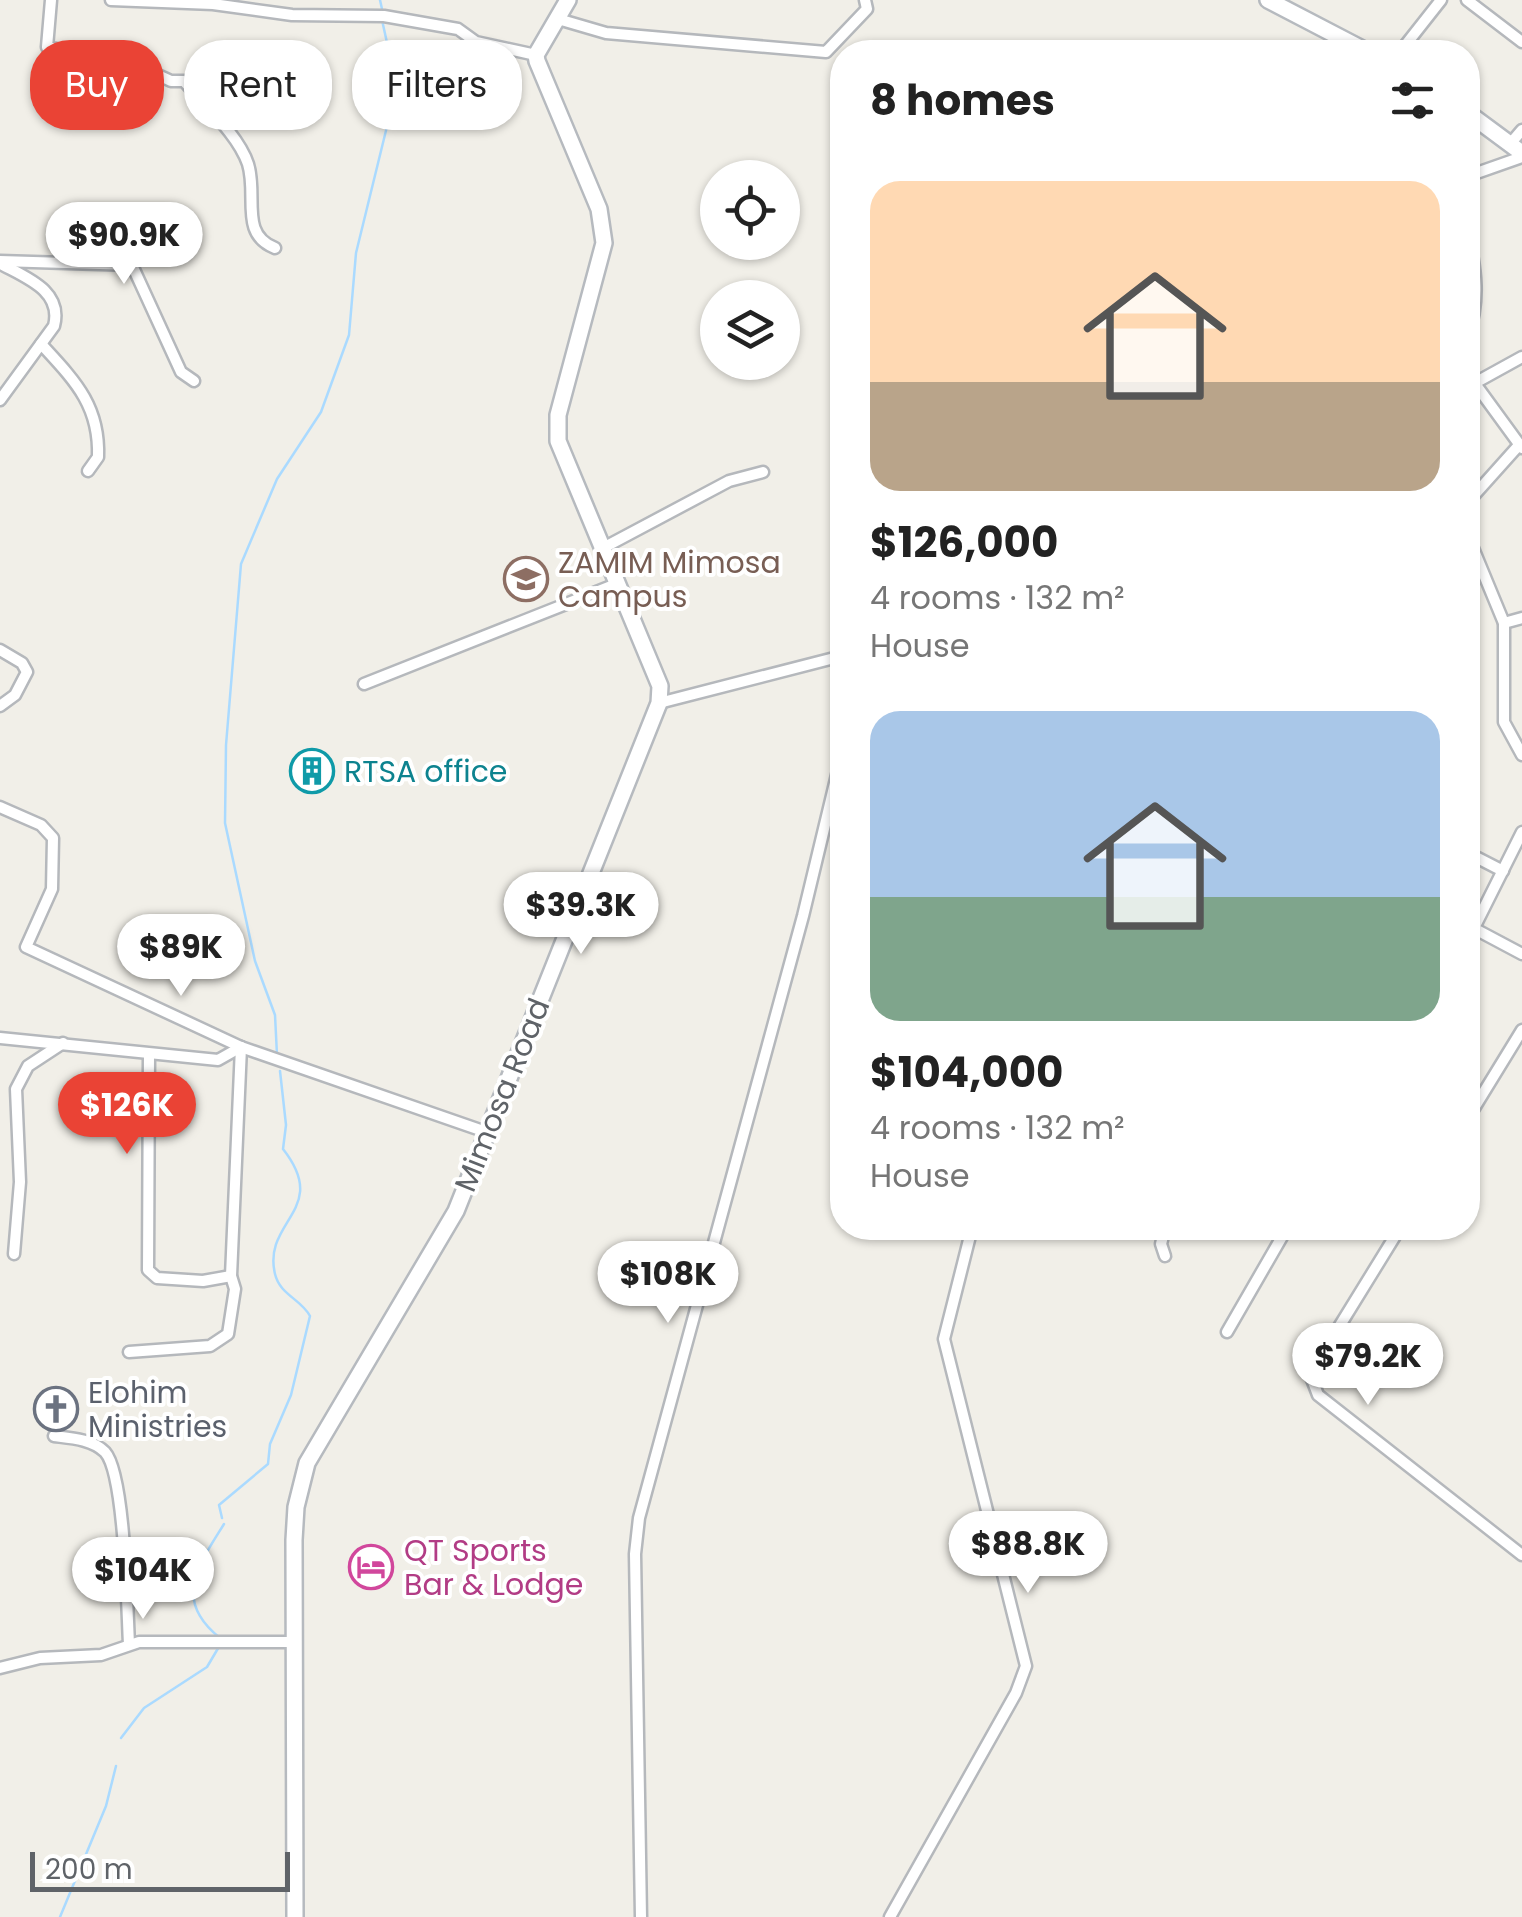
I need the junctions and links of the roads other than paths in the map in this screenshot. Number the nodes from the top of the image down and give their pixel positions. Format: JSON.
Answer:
{"nodes":[{"id":1,"x":51,"y":0,"type":"edge"},
{"id":2,"x":111,"y":0,"type":"edge"},
{"id":3,"x":568,"y":0,"type":"edge"},
{"id":4,"x":865,"y":0,"type":"edge"},
{"id":5,"x":1268,"y":0,"type":"edge"},
{"id":6,"x":1441,"y":0,"type":"edge"},
{"id":7,"x":1467,"y":0,"type":"edge"},
{"id":8,"x":558,"y":19,"type":"junction"},
{"id":9,"x":839,"y":40,"type":"edge"},
{"id":10,"x":1345,"y":40,"type":"edge"},
{"id":11,"x":1409,"y":40,"type":"edge"},
{"id":12,"x":1522,"y":42,"type":"edge"},
{"id":13,"x":830,"y":48,"type":"edge"},
{"id":14,"x":536,"y":54,"type":"junction"},
{"id":15,"x":1480,"y":122,"type":"edge"},
{"id":16,"x":1522,"y":130,"type":"edge"},
{"id":17,"x":1518,"y":151,"type":"edge"},
{"id":18,"x":1480,"y":170,"type":"edge"},
{"id":19,"x":275,"y":248,"type":"dead end"},
{"id":20,"x":0,"y":262,"type":"edge"},
{"id":21,"x":40,"y":344,"type":"junction"},
{"id":22,"x":1522,"y":357,"type":"edge"},
{"id":23,"x":1480,"y":372,"type":"edge"},
{"id":24,"x":194,"y":381,"type":"dead end"},
{"id":25,"x":1480,"y":391,"type":"edge"},
{"id":26,"x":0,"y":400,"type":"edge"},
{"id":27,"x":1521,"y":447,"type":"edge"},
{"id":28,"x":88,"y":471,"type":"dead end"},
{"id":29,"x":763,"y":472,"type":"dead end"},
{"id":30,"x":1480,"y":490,"type":"edge"},
{"id":31,"x":603,"y":548,"type":"junction"},
{"id":32,"x":1480,"y":564,"type":"edge"},
{"id":33,"x":619,"y":583,"type":"junction"},
{"id":34,"x":1522,"y":618,"type":"edge"},
{"id":35,"x":1504,"y":623,"type":"junction"},
{"id":36,"x":0,"y":650,"type":"edge"},
{"id":37,"x":830,"y":659,"type":"edge"},
{"id":38,"x":364,"y":684,"type":"dead end"},
{"id":39,"x":658,"y":703,"type":"junction"},
{"id":40,"x":0,"y":706,"type":"edge"},
{"id":41,"x":1522,"y":754,"type":"edge"},
{"id":42,"x":830,"y":804,"type":"edge"},
{"id":43,"x":0,"y":807,"type":"edge"},
{"id":44,"x":1522,"y":832,"type":"edge"},
{"id":45,"x":1480,"y":859,"type":"edge"},
{"id":46,"x":1503,"y":871,"type":"junction"},
{"id":47,"x":1480,"y":919,"type":"edge"},
{"id":48,"x":1480,"y":932,"type":"edge"},
{"id":49,"x":1522,"y":954,"type":"edge"},
{"id":50,"x":1522,"y":1030,"type":"edge"},
{"id":51,"x":0,"y":1038,"type":"edge"},
{"id":52,"x":64,"y":1042,"type":"junction"},
{"id":53,"x":240,"y":1048,"type":"junction"},
{"id":54,"x":149,"y":1054,"type":"junction"},
{"id":55,"x":1480,"y":1098,"type":"edge"},
{"id":56,"x":489,"y":1132,"type":"junction"},
{"id":57,"x":967,"y":1240,"type":"edge"},
{"id":58,"x":1162,"y":1240,"type":"edge"},
{"id":59,"x":1280,"y":1240,"type":"edge"},
{"id":60,"x":1393,"y":1240,"type":"edge"},
{"id":61,"x":14,"y":1254,"type":"dead end"},
{"id":62,"x":1165,"y":1256,"type":"dead end"},
{"id":63,"x":231,"y":1276,"type":"junction"},
{"id":64,"x":1227,"y":1332,"type":"dead end"},
{"id":65,"x":130,"y":1352,"type":"dead end"},
{"id":66,"x":54,"y":1436,"type":"dead end"},
{"id":67,"x":1522,"y":1555,"type":"edge"},
{"id":68,"x":295,"y":1642,"type":"junction"},
{"id":69,"x":129,"y":1644,"type":"junction"},
{"id":70,"x":0,"y":1668,"type":"edge"},
{"id":71,"x":295,"y":1917,"type":"edge"},
{"id":72,"x":641,"y":1917,"type":"edge"},
{"id":73,"x":890,"y":1917,"type":"edge"}],
"edges":[{"from":1,"to":19,"type":"street"},
{"from":2,"to":14,"type":"street"},
{"from":3,"to":8,"type":"street"},
{"from":4,"to":9,"type":"street"},
{"from":5,"to":10,"type":"street"},
{"from":6,"to":11,"type":"street"},
{"from":7,"to":12,"type":"street"},
{"from":8,"to":13,"type":"street"},
{"from":8,"to":14,"type":"street"},
{"from":14,"to":31,"type":"street"},
{"from":15,"to":17,"type":"street"},
{"from":16,"to":17,"type":"street"},
{"from":17,"to":18,"type":"street"},
{"from":20,"to":21,"type":"street"},
{"from":20,"to":24,"type":"street"},
{"from":21,"to":26,"type":"street"},
{"from":21,"to":28,"type":"street"},
{"from":22,"to":23,"type":"street"},
{"from":25,"to":27,"type":"street"},
{"from":27,"to":30,"type":"street"},
{"from":29,"to":31,"type":"street"},
{"from":31,"to":33,"type":"street"},
{"from":32,"to":35,"type":"street"},
{"from":33,"to":38,"type":"street"},
{"from":33,"to":39,"type":"street"},
{"from":34,"to":35,"type":"street"},
{"from":35,"to":41,"type":"street"},
{"from":36,"to":40,"type":"street"},
{"from":37,"to":39,"type":"street"},
{"from":39,"to":56,"type":"street","name":"Mimosa Road"},
{"from":42,"to":72,"type":"street"},
{"from":43,"to":53,"type":"street"},
{"from":44,"to":46,"type":"street"},
{"from":45,"to":46,"type":"street"},
{"from":46,"to":47,"type":"street"},
{"from":48,"to":49,"type":"street"},
{"from":50,"to":55,"type":"street"},
{"from":51,"to":52,"type":"street"},
{"from":52,"to":54,"type":"street"},
{"from":52,"to":61,"type":"street"},
{"from":53,"to":54,"type":"street"},
{"from":53,"to":56,"type":"street"},
{"from":53,"to":63,"type":"street"},
{"from":54,"to":63,"type":"street"},
{"from":56,"to":68,"type":"street","name":"Mimosa Road"},
{"from":57,"to":73,"type":"street"},
{"from":58,"to":62,"type":"street"},
{"from":59,"to":64,"type":"street"},
{"from":60,"to":67,"type":"street"},
{"from":63,"to":65,"type":"street"},
{"from":66,"to":69,"type":"street"},
{"from":68,"to":69,"type":"street"},
{"from":68,"to":71,"type":"street","name":"Mimosa Road"},
{"from":69,"to":70,"type":"street"}]}
